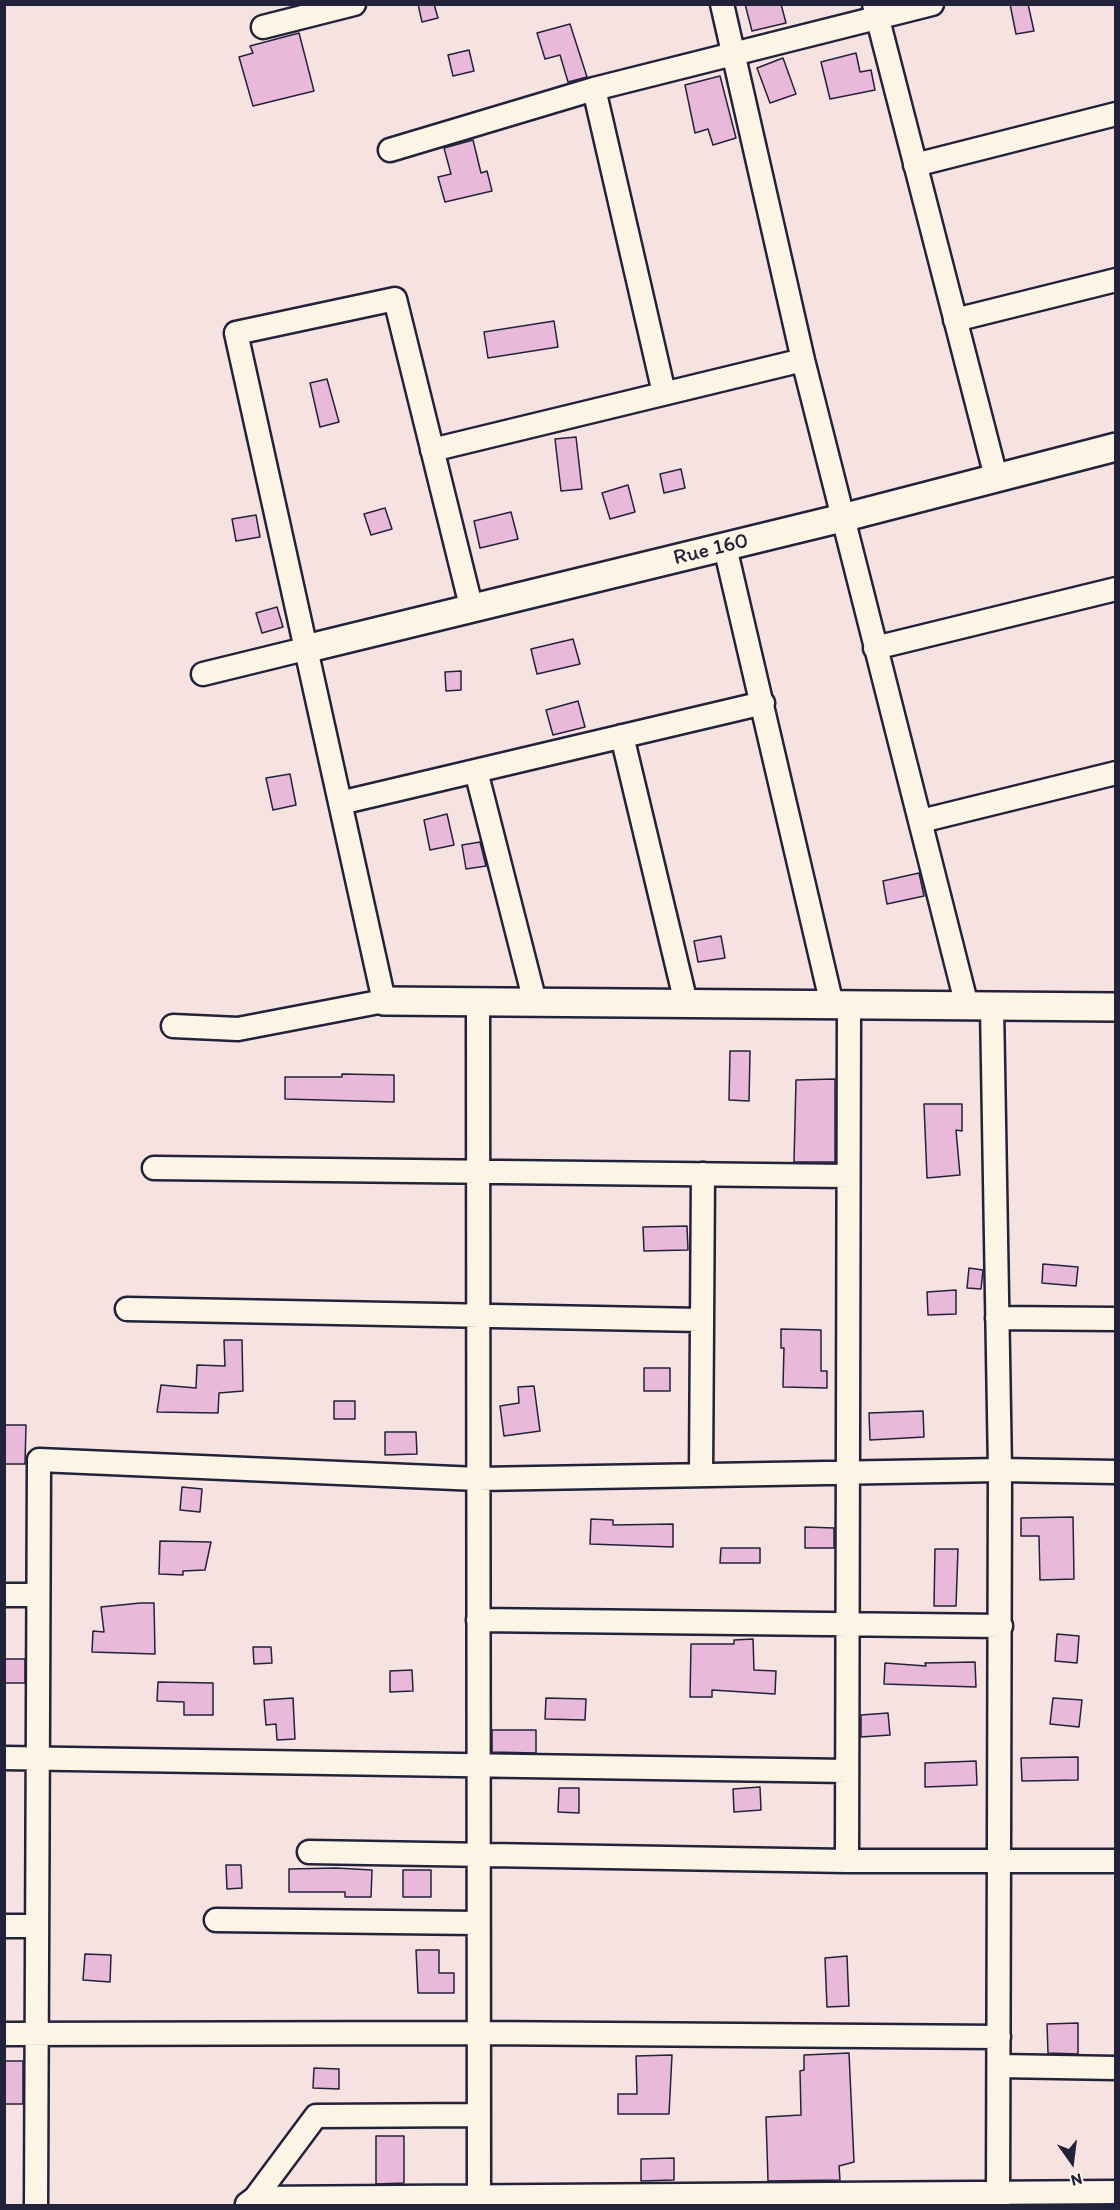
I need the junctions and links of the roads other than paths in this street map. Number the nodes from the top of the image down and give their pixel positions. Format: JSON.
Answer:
{"nodes":[{"id":1,"x":354,"y":4,"type":"edge"},
{"id":2,"x":722,"y":4,"type":"edge"},
{"id":3,"x":932,"y":4,"type":"edge"},
{"id":4,"x":876,"y":11,"type":"edge"},
{"id":5,"x":263,"y":27,"type":"dead end"},
{"id":6,"x":734,"y":55,"type":"junction"},
{"id":7,"x":594,"y":89,"type":"junction"},
{"id":8,"x":1116,"y":114,"type":"edge"},
{"id":9,"x":390,"y":150,"type":"dead end"},
{"id":10,"x":915,"y":165,"type":"junction"},
{"id":11,"x":1116,"y":280,"type":"edge"},
{"id":12,"x":955,"y":320,"type":"junction"},
{"id":13,"x":803,"y":360,"type":"junction"},
{"id":14,"x":664,"y":393,"type":"junction"},
{"id":15,"x":1116,"y":447,"type":"edge"},
{"id":16,"x":432,"y":450,"type":"junction"},
{"id":17,"x":996,"y":477,"type":"junction"},
{"id":18,"x":842,"y":518,"type":"junction"},
{"id":19,"x":725,"y":547,"type":"junction"},
{"id":20,"x":1116,"y":589,"type":"edge"},
{"id":21,"x":472,"y":610,"type":"junction"},
{"id":22,"x":875,"y":648,"type":"junction"},
{"id":23,"x":305,"y":649,"type":"junction"},
{"id":24,"x":203,"y":674,"type":"dead end"},
{"id":25,"x":764,"y":703,"type":"junction"},
{"id":26,"x":622,"y":736,"type":"junction"},
{"id":27,"x":476,"y":771,"type":"junction"},
{"id":28,"x":1116,"y":773,"type":"edge"},
{"id":29,"x":340,"y":803,"type":"junction"},
{"id":30,"x":921,"y":821,"type":"junction"},
{"id":31,"x":384,"y":1001,"type":"junction"},
{"id":32,"x":478,"y":1002,"type":"junction"},
{"id":33,"x":535,"y":1002,"type":"junction"},
{"id":34,"x":686,"y":1003,"type":"junction"},
{"id":35,"x":840,"y":1005,"type":"junction"},
{"id":36,"x":980,"y":1006,"type":"junction"},
{"id":37,"x":1116,"y":1007,"type":"edge"},
{"id":38,"x":173,"y":1026,"type":"dead end"},
{"id":39,"x":154,"y":1168,"type":"dead end"},
{"id":40,"x":478,"y":1172,"type":"junction"},
{"id":41,"x":703,"y":1174,"type":"junction"},
{"id":42,"x":848,"y":1176,"type":"junction"},
{"id":43,"x":127,"y":1309,"type":"dead end"},
{"id":44,"x":478,"y":1316,"type":"junction"},
{"id":45,"x":997,"y":1318,"type":"junction"},
{"id":46,"x":1116,"y":1319,"type":"edge"},
{"id":47,"x":700,"y":1320,"type":"junction"},
{"id":48,"x":1000,"y":1470,"type":"junction"},
{"id":49,"x":1116,"y":1472,"type":"edge"},
{"id":50,"x":848,"y":1473,"type":"junction"},
{"id":51,"x":701,"y":1475,"type":"junction"},
{"id":52,"x":478,"y":1479,"type":"junction"},
{"id":53,"x":4,"y":1595,"type":"edge"},
{"id":54,"x":38,"y":1595,"type":"junction"},
{"id":55,"x":478,"y":1620,"type":"junction"},
{"id":56,"x":848,"y":1624,"type":"junction"},
{"id":57,"x":1001,"y":1626,"type":"junction"},
{"id":58,"x":4,"y":1758,"type":"edge"},
{"id":59,"x":37,"y":1758,"type":"junction"},
{"id":60,"x":478,"y":1765,"type":"junction"},
{"id":61,"x":847,"y":1771,"type":"junction"},
{"id":62,"x":309,"y":1852,"type":"dead end"},
{"id":63,"x":477,"y":1853,"type":"junction"},
{"id":64,"x":1000,"y":1860,"type":"junction"},
{"id":65,"x":847,"y":1861,"type":"junction"},
{"id":66,"x":1116,"y":1861,"type":"edge"},
{"id":67,"x":216,"y":1920,"type":"dead end"},
{"id":68,"x":477,"y":1923,"type":"junction"},
{"id":69,"x":4,"y":1926,"type":"edge"},
{"id":70,"x":36,"y":1926,"type":"junction"},
{"id":71,"x":478,"y":2033,"type":"junction"},
{"id":72,"x":4,"y":2034,"type":"edge"},
{"id":73,"x":36,"y":2034,"type":"junction"},
{"id":74,"x":999,"y":2037,"type":"junction"},
{"id":75,"x":999,"y":2066,"type":"junction"},
{"id":76,"x":1116,"y":2068,"type":"edge"},
{"id":77,"x":479,"y":2115,"type":"junction"},
{"id":78,"x":1116,"y":2192,"type":"edge"},
{"id":79,"x":998,"y":2199,"type":"edge"},
{"id":80,"x":479,"y":2201,"type":"edge"},
{"id":81,"x":250,"y":2202,"type":"edge"},
{"id":82,"x":36,"y":2205,"type":"edge"}],
"edges":[{"from":1,"to":5,"type":"street"},
{"from":2,"to":6,"type":"street"},
{"from":3,"to":4,"type":"street"},
{"from":4,"to":6,"type":"street"},
{"from":4,"to":10,"type":"street"},
{"from":6,"to":7,"type":"street"},
{"from":6,"to":13,"type":"street"},
{"from":7,"to":9,"type":"street"},
{"from":7,"to":14,"type":"street"},
{"from":8,"to":10,"type":"street"},
{"from":10,"to":12,"type":"street"},
{"from":11,"to":12,"type":"street"},
{"from":12,"to":17,"type":"street"},
{"from":13,"to":14,"type":"street"},
{"from":13,"to":18,"type":"street"},
{"from":14,"to":16,"type":"street"},
{"from":15,"to":17,"type":"street","name":"Rue 160"},
{"from":16,"to":21,"type":"street"},
{"from":16,"to":23,"type":"street"},
{"from":17,"to":18,"type":"street","name":"Rue 160"},
{"from":18,"to":19,"type":"street","name":"Rue 160"},
{"from":18,"to":22,"type":"street"},
{"from":19,"to":21,"type":"street","name":"Rue 160"},
{"from":19,"to":25,"type":"street"},
{"from":20,"to":22,"type":"street"},
{"from":21,"to":23,"type":"street","name":"Rue 160"},
{"from":22,"to":30,"type":"street"},
{"from":23,"to":24,"type":"street"},
{"from":23,"to":29,"type":"street"},
{"from":25,"to":26,"type":"street"},
{"from":25,"to":35,"type":"street"},
{"from":26,"to":27,"type":"street"},
{"from":26,"to":34,"type":"street"},
{"from":27,"to":29,"type":"street"},
{"from":27,"to":33,"type":"street"},
{"from":28,"to":30,"type":"street"},
{"from":29,"to":31,"type":"street"},
{"from":30,"to":36,"type":"street"},
{"from":31,"to":32,"type":"street"},
{"from":31,"to":38,"type":"street"},
{"from":32,"to":33,"type":"street"},
{"from":32,"to":40,"type":"street"},
{"from":33,"to":34,"type":"street"},
{"from":34,"to":35,"type":"street"},
{"from":35,"to":36,"type":"street"},
{"from":35,"to":42,"type":"street"},
{"from":36,"to":37,"type":"street"},
{"from":36,"to":45,"type":"street"},
{"from":39,"to":40,"type":"street"},
{"from":40,"to":41,"type":"street"},
{"from":40,"to":44,"type":"street"},
{"from":41,"to":42,"type":"street"},
{"from":41,"to":47,"type":"street"},
{"from":42,"to":50,"type":"street"},
{"from":43,"to":44,"type":"street"},
{"from":44,"to":47,"type":"street"},
{"from":44,"to":52,"type":"street"},
{"from":45,"to":46,"type":"street"},
{"from":45,"to":48,"type":"street"},
{"from":47,"to":51,"type":"street"},
{"from":48,"to":49,"type":"street"},
{"from":48,"to":50,"type":"street"},
{"from":48,"to":57,"type":"street"},
{"from":50,"to":51,"type":"street"},
{"from":50,"to":56,"type":"street"},
{"from":51,"to":52,"type":"street"},
{"from":52,"to":54,"type":"street"},
{"from":52,"to":55,"type":"street"},
{"from":53,"to":54,"type":"street"},
{"from":54,"to":59,"type":"street"},
{"from":55,"to":56,"type":"street"},
{"from":55,"to":60,"type":"street"},
{"from":56,"to":57,"type":"street"},
{"from":56,"to":61,"type":"street"},
{"from":57,"to":64,"type":"street"},
{"from":58,"to":59,"type":"street"},
{"from":59,"to":60,"type":"street"},
{"from":59,"to":70,"type":"street"},
{"from":60,"to":61,"type":"street"},
{"from":60,"to":63,"type":"street"},
{"from":61,"to":65,"type":"street"},
{"from":62,"to":63,"type":"street"},
{"from":63,"to":65,"type":"street"},
{"from":63,"to":68,"type":"street"},
{"from":64,"to":65,"type":"street"},
{"from":64,"to":66,"type":"street"},
{"from":64,"to":74,"type":"street"},
{"from":67,"to":68,"type":"street"},
{"from":68,"to":71,"type":"street"},
{"from":69,"to":70,"type":"street"},
{"from":70,"to":73,"type":"street"},
{"from":71,"to":73,"type":"street"},
{"from":71,"to":74,"type":"street"},
{"from":71,"to":77,"type":"street"},
{"from":72,"to":73,"type":"street"},
{"from":73,"to":82,"type":"street"},
{"from":74,"to":75,"type":"street"},
{"from":75,"to":76,"type":"street"},
{"from":75,"to":79,"type":"street"},
{"from":77,"to":80,"type":"street"},
{"from":77,"to":81,"type":"street"},
{"from":78,"to":79,"type":"street"},
{"from":79,"to":80,"type":"street"},
{"from":80,"to":81,"type":"street"}]}
